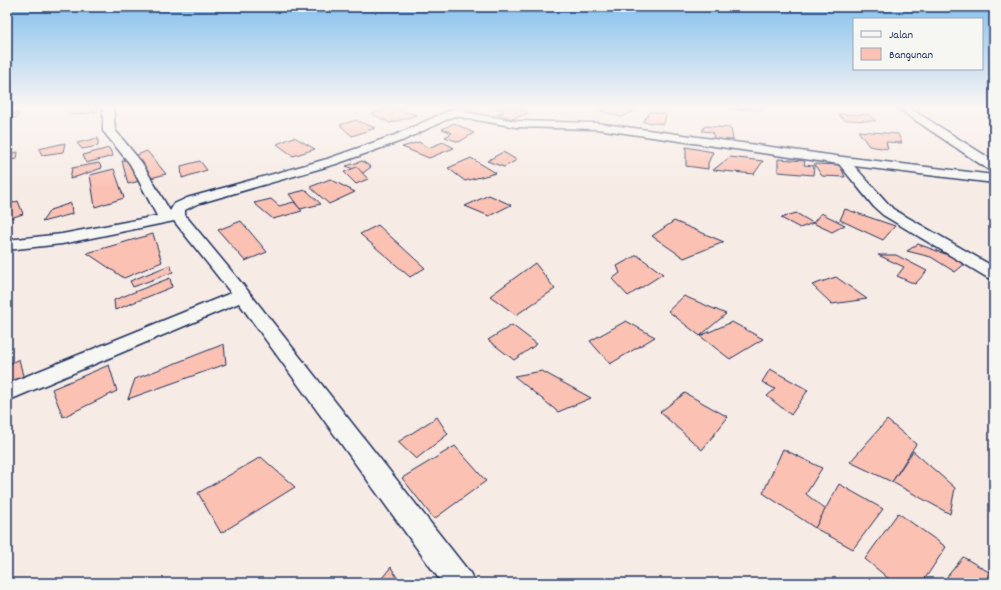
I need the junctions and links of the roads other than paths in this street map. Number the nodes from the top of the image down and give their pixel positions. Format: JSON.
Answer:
{"nodes":[{"id":1,"x":112,"y":135,"type":"edge"},
{"id":2,"x":406,"y":135,"type":"edge"},
{"id":3,"x":657,"y":135,"type":"edge"},
{"id":4,"x":943,"y":135,"type":"edge"},
{"id":5,"x":844,"y":161,"type":"junction"},
{"id":6,"x":994,"y":167,"type":"edge"},
{"id":7,"x":994,"y":179,"type":"edge"},
{"id":8,"x":172,"y":217,"type":"junction"},
{"id":9,"x":7,"y":245,"type":"edge"},
{"id":10,"x":994,"y":274,"type":"edge"},
{"id":11,"x":242,"y":295,"type":"junction"},
{"id":12,"x":7,"y":394,"type":"edge"},
{"id":13,"x":460,"y":583,"type":"edge"}],
"edges":[{"from":1,"to":8,"type":"street"},
{"from":2,"to":8,"type":"street"},
{"from":3,"to":5,"type":"street"},
{"from":4,"to":6,"type":"street"},
{"from":5,"to":7,"type":"street"},
{"from":5,"to":10,"type":"street"},
{"from":8,"to":9,"type":"street"},
{"from":8,"to":11,"type":"street"},
{"from":11,"to":12,"type":"street"},
{"from":11,"to":13,"type":"street"}]}
